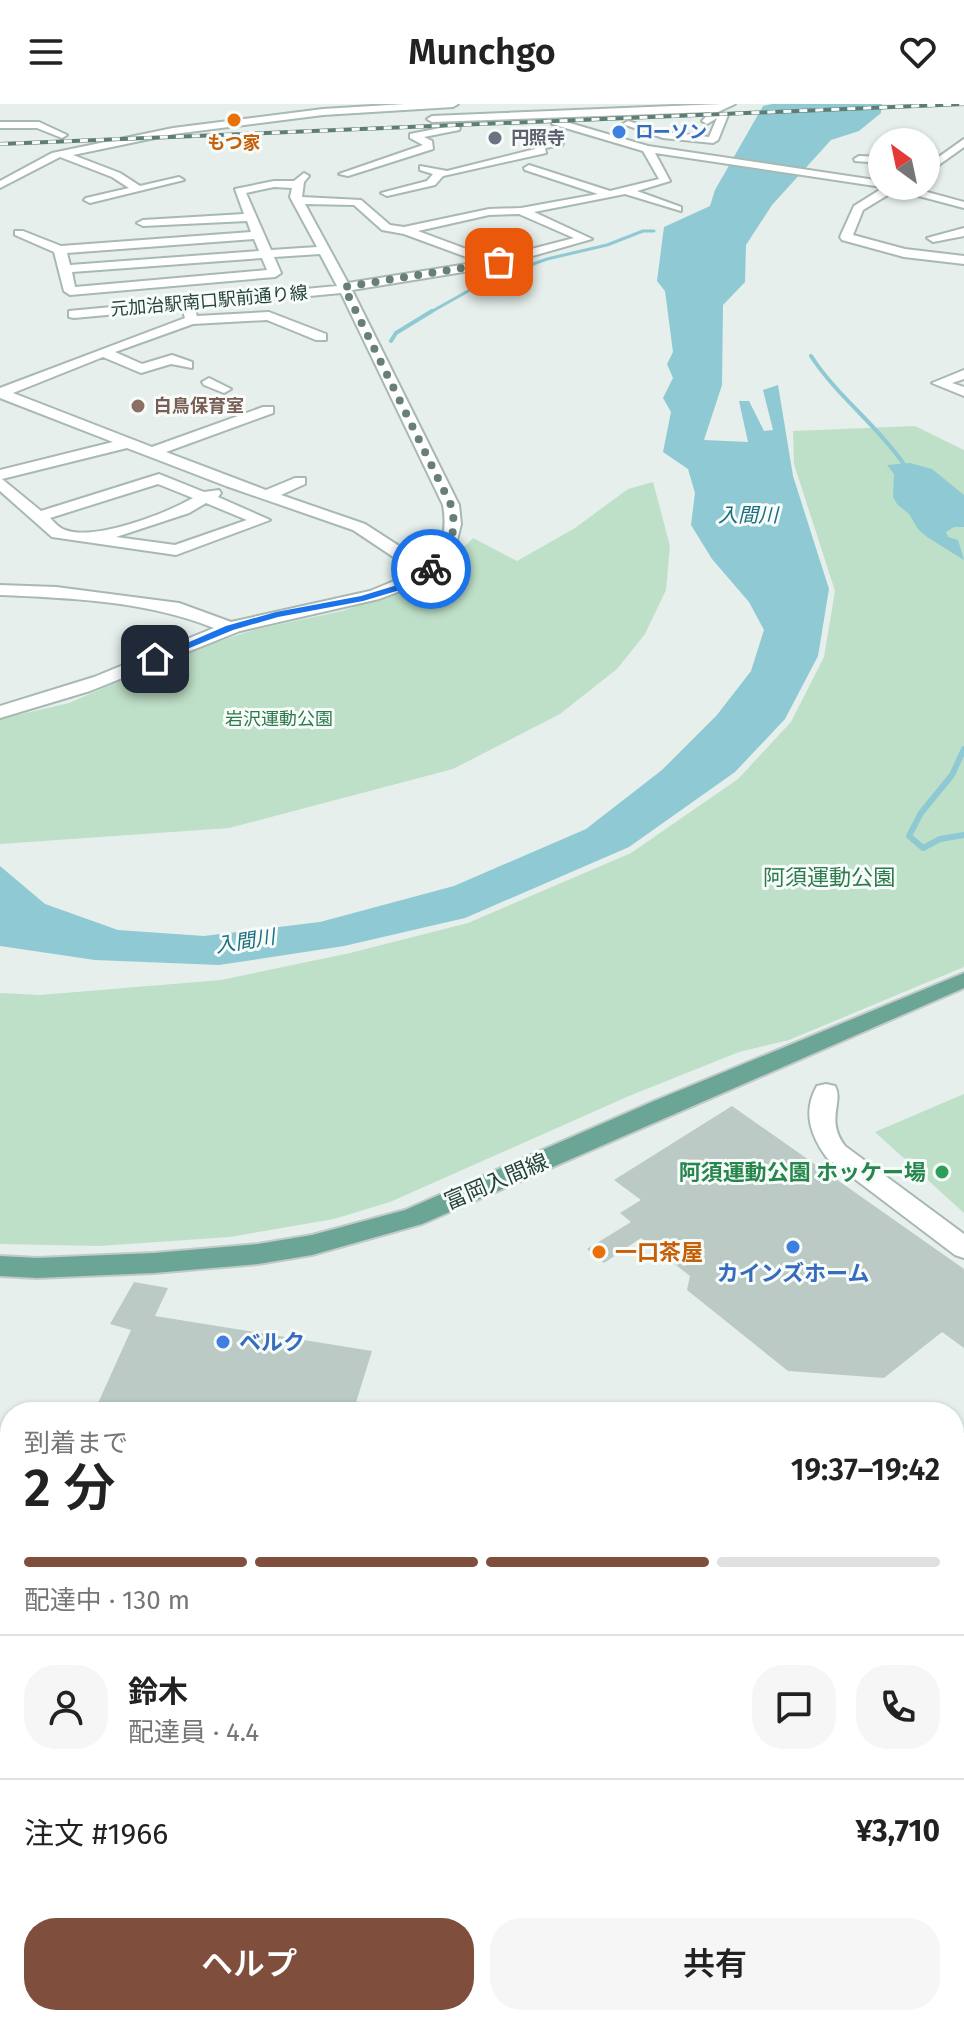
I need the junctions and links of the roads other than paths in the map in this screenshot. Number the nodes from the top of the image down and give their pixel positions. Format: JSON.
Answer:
{"nodes":[{"id":1,"x":301,"y":104,"type":"edge"},
{"id":2,"x":453,"y":104,"type":"edge"},
{"id":3,"x":524,"y":104,"type":"edge"},
{"id":4,"x":624,"y":104,"type":"edge"},
{"id":5,"x":730,"y":104,"type":"edge"},
{"id":6,"x":357,"y":109,"type":"junction"},
{"id":7,"x":644,"y":112,"type":"junction"},
{"id":8,"x":712,"y":112,"type":"junction"},
{"id":9,"x":537,"y":116,"type":"junction"},
{"id":10,"x":423,"y":119,"type":"dead end"},
{"id":11,"x":255,"y":120,"type":"junction"},
{"id":12,"x":376,"y":121,"type":"dead end"},
{"id":13,"x":557,"y":122,"type":"junction"},
{"id":14,"x":628,"y":124,"type":"junction"},
{"id":15,"x":0,"y":125,"type":"edge"},
{"id":16,"x":586,"y":131,"type":"junction"},
{"id":17,"x":0,"y":138,"type":"edge"},
{"id":18,"x":964,"y":142,"type":"edge"},
{"id":19,"x":558,"y":143,"type":"dead end"},
{"id":20,"x":647,"y":149,"type":"junction"},
{"id":21,"x":61,"y":154,"type":"junction"},
{"id":22,"x":398,"y":159,"type":"junction"},
{"id":23,"x":859,"y":159,"type":"dead end"},
{"id":24,"x":868,"y":159,"type":"edge"},
{"id":25,"x":953,"y":159,"type":"edge"},
{"id":26,"x":424,"y":168,"type":"junction"},
{"id":27,"x":529,"y":168,"type":"dead end"},
{"id":28,"x":0,"y":169,"type":"edge"},
{"id":29,"x":21,"y":171,"type":"junction"},
{"id":30,"x":412,"y":171,"type":"dead end"},
{"id":31,"x":440,"y":173,"type":"junction"},
{"id":32,"x":344,"y":174,"type":"dead end"},
{"id":33,"x":179,"y":180,"type":"dead end"},
{"id":34,"x":868,"y":182,"type":"edge"},
{"id":35,"x":135,"y":187,"type":"junction"},
{"id":36,"x":300,"y":187,"type":"junction"},
{"id":37,"x":3,"y":190,"type":"edge"},
{"id":38,"x":626,"y":191,"type":"junction"},
{"id":39,"x":387,"y":193,"type":"dead end"},
{"id":40,"x":612,"y":194,"type":"junction"},
{"id":41,"x":519,"y":197,"type":"dead end"},
{"id":42,"x":940,"y":198,"type":"edge"},
{"id":43,"x":90,"y":200,"type":"dead end"},
{"id":44,"x":871,"y":200,"type":"edge"},
{"id":45,"x":963,"y":204,"type":"edge"},
{"id":46,"x":544,"y":206,"type":"junction"},
{"id":47,"x":677,"y":209,"type":"dead end"},
{"id":48,"x":521,"y":211,"type":"junction"},
{"id":49,"x":251,"y":217,"type":"junction"},
{"id":50,"x":143,"y":223,"type":"dead end"},
{"id":51,"x":404,"y":231,"type":"junction"},
{"id":52,"x":964,"y":232,"type":"edge"},
{"id":53,"x":19,"y":233,"type":"dead end"},
{"id":54,"x":258,"y":235,"type":"junction"},
{"id":55,"x":933,"y":238,"type":"dead end"},
{"id":56,"x":60,"y":250,"type":"junction"},
{"id":57,"x":324,"y":250,"type":"junction"},
{"id":58,"x":265,"y":254,"type":"junction"},
{"id":59,"x":964,"y":260,"type":"edge"},
{"id":60,"x":494,"y":263,"type":"junction"},
{"id":61,"x":65,"y":269,"type":"junction"},
{"id":62,"x":178,"y":282,"type":"junction"},
{"id":63,"x":344,"y":288,"type":"junction"},
{"id":64,"x":186,"y":304,"type":"junction"},
{"id":65,"x":74,"y":314,"type":"dead end"},
{"id":66,"x":192,"y":320,"type":"junction"},
{"id":67,"x":321,"y":337,"type":"dead end"},
{"id":68,"x":103,"y":352,"type":"junction"},
{"id":69,"x":187,"y":365,"type":"dead end"},
{"id":70,"x":964,"y":374,"type":"edge"},
{"id":71,"x":209,"y":382,"type":"dead end"},
{"id":72,"x":224,"y":389,"type":"dead end"},
{"id":73,"x":964,"y":392,"type":"edge"},
{"id":74,"x":0,"y":393,"type":"edge"},
{"id":75,"x":268,"y":410,"type":"dead end"},
{"id":76,"x":128,"y":443,"type":"junction"},
{"id":77,"x":153,"y":452,"type":"junction"},
{"id":78,"x":0,"y":475,"type":"edge"},
{"id":79,"x":300,"y":481,"type":"dead end"},
{"id":80,"x":0,"y":483,"type":"edge"},
{"id":81,"x":231,"y":483,"type":"junction"},
{"id":82,"x":268,"y":495,"type":"junction"},
{"id":83,"x":205,"y":497,"type":"junction"},
{"id":84,"x":37,"y":517,"type":"junction"},
{"id":85,"x":93,"y":539,"type":"junction"},
{"id":86,"x":427,"y":572,"type":"junction"},
{"id":87,"x":0,"y":590,"type":"edge"},
{"id":88,"x":229,"y":628,"type":"junction"},
{"id":89,"x":0,"y":712,"type":"edge"},
{"id":90,"x":964,"y":980,"type":"edge"},
{"id":91,"x":826,"y":1092,"type":"dead end"},
{"id":92,"x":964,"y":1248,"type":"edge"},
{"id":93,"x":0,"y":1266,"type":"edge"}],
"edges":[{"from":1,"to":11,"type":"street"},
{"from":2,"to":6,"type":"street"},
{"from":3,"to":9,"type":"street"},
{"from":4,"to":7,"type":"street"},
{"from":5,"to":8,"type":"street"},
{"from":6,"to":11,"type":"street"},
{"from":6,"to":12,"type":"street"},
{"from":7,"to":8,"type":"street"},
{"from":7,"to":9,"type":"street"},
{"from":8,"to":14,"type":"street"},
{"from":8,"to":14,"type":"street"},
{"from":9,"to":10,"type":"street"},
{"from":9,"to":13,"type":"street"},
{"from":11,"to":21,"type":"street"},
{"from":13,"to":16,"type":"street"},
{"from":13,"to":22,"type":"street"},
{"from":14,"to":16,"type":"street"},
{"from":15,"to":17,"type":"street"},
{"from":16,"to":20,"type":"street"},
{"from":18,"to":25,"type":"street"},
{"from":19,"to":31,"type":"street"},
{"from":20,"to":34,"type":"street"},
{"from":20,"to":38,"type":"street"},
{"from":21,"to":29,"type":"street"},
{"from":21,"to":35,"type":"street"},
{"from":22,"to":26,"type":"street"},
{"from":22,"to":32,"type":"street"},
{"from":23,"to":24,"type":"street"},
{"from":26,"to":30,"type":"street"},
{"from":26,"to":31,"type":"street"},
{"from":27,"to":40,"type":"street"},
{"from":28,"to":29,"type":"street"},
{"from":29,"to":37,"type":"street"},
{"from":31,"to":39,"type":"street"},
{"from":33,"to":35,"type":"street"},
{"from":35,"to":43,"type":"street"},
{"from":36,"to":49,"type":"street"},
{"from":36,"to":51,"type":"street"},
{"from":36,"to":57,"type":"street"},
{"from":38,"to":40,"type":"street"},
{"from":38,"to":47,"type":"street"},
{"from":40,"to":46,"type":"street"},
{"from":41,"to":46,"type":"street"},
{"from":42,"to":45,"type":"street"},
{"from":44,"to":59,"type":"street"},
{"from":46,"to":48,"type":"street"},
{"from":48,"to":51,"type":"street"},
{"from":48,"to":60,"type":"street","name":"元加治駅南口駅前通り線"},
{"from":49,"to":50,"type":"street"},
{"from":49,"to":54,"type":"street"},
{"from":51,"to":60,"type":"street"},
{"from":52,"to":55,"type":"street"},
{"from":53,"to":56,"type":"street"},
{"from":54,"to":56,"type":"street"},
{"from":54,"to":58,"type":"street"},
{"from":56,"to":61,"type":"street"},
{"from":57,"to":58,"type":"street"},
{"from":57,"to":63,"type":"street"},
{"from":58,"to":61,"type":"street"},
{"from":58,"to":62,"type":"street"},
{"from":60,"to":63,"type":"street","name":"元加治駅南口駅前通り線"},
{"from":61,"to":62,"type":"street"},
{"from":62,"to":64,"type":"street"},
{"from":63,"to":64,"type":"street","name":"元加治駅南口駅前通り線"},
{"from":63,"to":86,"type":"street"},
{"from":64,"to":65,"type":"street","name":"元加治駅南口駅前通り線"},
{"from":64,"to":66,"type":"street"},
{"from":66,"to":67,"type":"street"},
{"from":66,"to":68,"type":"street"},
{"from":68,"to":69,"type":"street"},
{"from":68,"to":74,"type":"street"},
{"from":70,"to":73,"type":"street"},
{"from":71,"to":72,"type":"street"},
{"from":74,"to":76,"type":"street"},
{"from":75,"to":77,"type":"street"},
{"from":76,"to":77,"type":"street"},
{"from":76,"to":78,"type":"street"},
{"from":77,"to":81,"type":"street"},
{"from":79,"to":82,"type":"street"},
{"from":80,"to":84,"type":"street"},
{"from":81,"to":82,"type":"street"},
{"from":81,"to":83,"type":"street"},
{"from":82,"to":86,"type":"street"},
{"from":83,"to":84,"type":"street"},
{"from":83,"to":85,"type":"street"},
{"from":83,"to":85,"type":"street"},
{"from":84,"to":85,"type":"street"},
{"from":86,"to":88,"type":"street"},
{"from":87,"to":88,"type":"street"},
{"from":88,"to":89,"type":"street"},
{"from":90,"to":93,"type":"main road","name":"富岡入間線"},
{"from":91,"to":92,"type":"street"}]}
